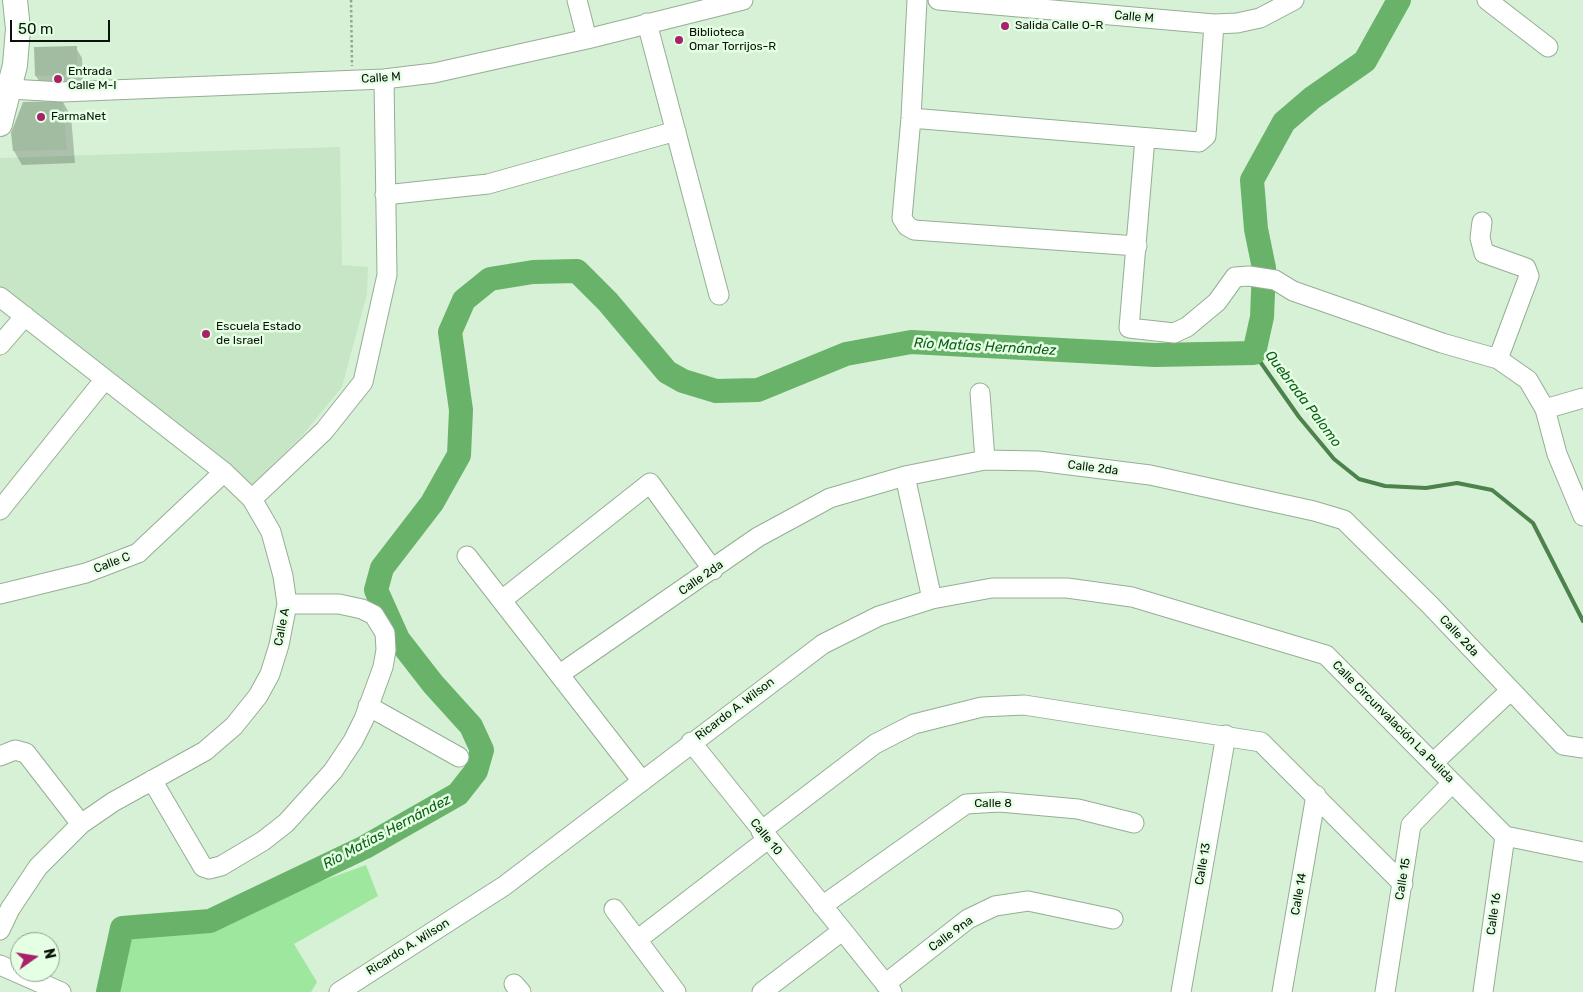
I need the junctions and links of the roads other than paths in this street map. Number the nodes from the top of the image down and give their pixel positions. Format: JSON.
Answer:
{"nodes":[{"id":1,"x":15,"y":0,"type":"edge"},
{"id":2,"x":577,"y":0,"type":"edge"},
{"id":3,"x":743,"y":0,"type":"edge"},
{"id":4,"x":917,"y":0,"type":"edge"},
{"id":5,"x":938,"y":0,"type":"edge"},
{"id":6,"x":1294,"y":0,"type":"edge"},
{"id":7,"x":1486,"y":0,"type":"edge"},
{"id":8,"x":1079,"y":6,"type":"edge"},
{"id":9,"x":647,"y":23,"type":"junction"},
{"id":10,"x":1214,"y":24,"type":"junction"},
{"id":11,"x":587,"y":39,"type":"junction"},
{"id":12,"x":1548,"y":46,"type":"dead end"},
{"id":13,"x":8,"y":65,"type":"edge"},
{"id":14,"x":384,"y":79,"type":"junction"},
{"id":15,"x":10,"y":90,"type":"junction"},
{"id":16,"x":911,"y":118,"type":"junction"},
{"id":17,"x":0,"y":124,"type":"edge"},
{"id":18,"x":676,"y":132,"type":"junction"},
{"id":19,"x":1145,"y":138,"type":"junction"},
{"id":20,"x":385,"y":195,"type":"junction"},
{"id":21,"x":1482,"y":222,"type":"dead end"},
{"id":22,"x":1137,"y":246,"type":"junction"},
{"id":23,"x":719,"y":294,"type":"dead end"},
{"id":24,"x":0,"y":297,"type":"edge"},
{"id":25,"x":25,"y":316,"type":"junction"},
{"id":26,"x":0,"y":345,"type":"edge"},
{"id":27,"x":1498,"y":359,"type":"junction"},
{"id":28,"x":105,"y":379,"type":"junction"},
{"id":29,"x":980,"y":393,"type":"dead end"},
{"id":30,"x":1583,"y":398,"type":"edge"},
{"id":31,"x":1545,"y":409,"type":"junction"},
{"id":32,"x":985,"y":460,"type":"junction"},
{"id":33,"x":224,"y":472,"type":"junction"},
{"id":34,"x":905,"y":476,"type":"junction"},
{"id":35,"x":252,"y":499,"type":"junction"},
{"id":36,"x":0,"y":510,"type":"edge"},
{"id":37,"x":1583,"y":516,"type":"edge"},
{"id":38,"x":467,"y":556,"type":"dead end"},
{"id":39,"x":713,"y":570,"type":"junction"},
{"id":40,"x":0,"y":594,"type":"edge"},
{"id":41,"x":932,"y":599,"type":"junction"},
{"id":42,"x":502,"y":600,"type":"junction"},
{"id":43,"x":287,"y":604,"type":"junction"},
{"id":44,"x":1187,"y":613,"type":"joint"},
{"id":45,"x":560,"y":674,"type":"junction"},
{"id":46,"x":1511,"y":690,"type":"junction"},
{"id":47,"x":368,"y":706,"type":"junction"},
{"id":48,"x":1226,"y":735,"type":"junction"},
{"id":49,"x":691,"y":742,"type":"junction"},
{"id":50,"x":1583,"y":748,"type":"edge"},
{"id":51,"x":0,"y":756,"type":"edge"},
{"id":52,"x":459,"y":757,"type":"dead end"},
{"id":53,"x":1433,"y":763,"type":"junction"},
{"id":54,"x":152,"y":780,"type":"junction"},
{"id":55,"x":642,"y":781,"type":"junction"},
{"id":56,"x":1452,"y":782,"type":"junction"},
{"id":57,"x":1316,"y":795,"type":"junction"},
{"id":58,"x":1134,"y":823,"type":"dead end"},
{"id":59,"x":81,"y":824,"type":"junction"},
{"id":60,"x":764,"y":835,"type":"junction"},
{"id":61,"x":1505,"y":836,"type":"junction"},
{"id":62,"x":1583,"y":852,"type":"edge"},
{"id":63,"x":1403,"y":884,"type":"junction"},
{"id":64,"x":822,"y":906,"type":"junction"},
{"id":65,"x":614,"y":909,"type":"dead end"},
{"id":66,"x":1113,"y":918,"type":"dead end"},
{"id":67,"x":0,"y":930,"type":"edge"},
{"id":68,"x":842,"y":931,"type":"junction"},
{"id":69,"x":637,"y":940,"type":"junction"},
{"id":70,"x":0,"y":965,"type":"edge"},
{"id":71,"x":888,"y":988,"type":"edge"},
{"id":72,"x":346,"y":990,"type":"edge"},
{"id":73,"x":61,"y":992,"type":"edge"},
{"id":74,"x":676,"y":992,"type":"edge"},
{"id":75,"x":762,"y":992,"type":"edge"},
{"id":76,"x":1181,"y":992,"type":"edge"},
{"id":77,"x":1282,"y":992,"type":"edge"},
{"id":78,"x":1385,"y":992,"type":"edge"},
{"id":79,"x":1483,"y":992,"type":"edge"}],
"edges":[{"from":1,"to":13,"type":"main road"},
{"from":2,"to":11,"type":"street"},
{"from":3,"to":9,"type":"street","name":"Calle M"},
{"from":4,"to":16,"type":"street"},
{"from":5,"to":8,"type":"street","name":"Calle M"},
{"from":6,"to":10,"type":"street","name":"Calle M"},
{"from":7,"to":12,"type":"street"},
{"from":8,"to":10,"type":"street","name":"Calle M"},
{"from":9,"to":11,"type":"street","name":"Calle M"},
{"from":9,"to":18,"type":"street"},
{"from":10,"to":19,"type":"street"},
{"from":11,"to":14,"type":"street","name":"Calle M"},
{"from":13,"to":15,"type":"main road"},
{"from":14,"to":15,"type":"street","name":"Calle M"},
{"from":14,"to":20,"type":"street"},
{"from":15,"to":17,"type":"main road"},
{"from":16,"to":19,"type":"street"},
{"from":16,"to":22,"type":"street"},
{"from":18,"to":20,"type":"street"},
{"from":18,"to":23,"type":"street"},
{"from":19,"to":22,"type":"street"},
{"from":20,"to":35,"type":"street"},
{"from":21,"to":27,"type":"street"},
{"from":22,"to":27,"type":"street"},
{"from":24,"to":25,"type":"street","name":"Calle A"},
{"from":25,"to":26,"type":"street"},
{"from":25,"to":28,"type":"street","name":"Calle A"},
{"from":27,"to":31,"type":"street"},
{"from":28,"to":33,"type":"street","name":"Calle A"},
{"from":28,"to":36,"type":"street"},
{"from":29,"to":32,"type":"street"},
{"from":30,"to":31,"type":"street"},
{"from":31,"to":37,"type":"street"},
{"from":32,"to":34,"type":"street","name":"Calle 2da"},
{"from":32,"to":46,"type":"street","name":"Calle 2da"},
{"from":33,"to":35,"type":"street","name":"Calle A"},
{"from":33,"to":40,"type":"street","name":"Calle C"},
{"from":34,"to":39,"type":"street","name":"Calle 2da"},
{"from":34,"to":41,"type":"street"},
{"from":35,"to":43,"type":"street","name":"Calle A"},
{"from":38,"to":42,"type":"street"},
{"from":39,"to":42,"type":"street"},
{"from":39,"to":45,"type":"street","name":"Calle 2da"},
{"from":41,"to":44,"type":"street","name":"Ricardo A. Wilson"},
{"from":41,"to":49,"type":"street","name":"Ricardo A. Wilson"},
{"from":42,"to":45,"type":"street"},
{"from":43,"to":47,"type":"street"},
{"from":43,"to":54,"type":"street","name":"Calle A"},
{"from":44,"to":53,"type":"street","name":"Calle Circunvalación La Pulida"},
{"from":45,"to":55,"type":"street"},
{"from":46,"to":50,"type":"street","name":"Calle 2da"},
{"from":46,"to":53,"type":"street"},
{"from":47,"to":52,"type":"street"},
{"from":47,"to":54,"type":"street"},
{"from":48,"to":57,"type":"street"},
{"from":48,"to":60,"type":"street"},
{"from":48,"to":76,"type":"street","name":"Calle 13"},
{"from":49,"to":55,"type":"street","name":"Ricardo A. Wilson"},
{"from":49,"to":60,"type":"street","name":"Calle 10"},
{"from":51,"to":59,"type":"street"},
{"from":53,"to":56,"type":"street","name":"Calle Circunvalación La Pulida"},
{"from":54,"to":59,"type":"street","name":"Calle A"},
{"from":55,"to":72,"type":"street","name":"Ricardo A. Wilson"},
{"from":56,"to":61,"type":"street","name":"Calle Circunvalación La Pulida"},
{"from":56,"to":63,"type":"street","name":"Calle 15"},
{"from":57,"to":63,"type":"street"},
{"from":57,"to":77,"type":"street","name":"Calle 14"},
{"from":58,"to":64,"type":"street","name":"Calle 8"},
{"from":59,"to":67,"type":"street","name":"Calle A"},
{"from":60,"to":64,"type":"street","name":"Calle 10"},
{"from":60,"to":69,"type":"street"},
{"from":61,"to":62,"type":"street"},
{"from":61,"to":79,"type":"street","name":"Calle 16"},
{"from":63,"to":78,"type":"street","name":"Calle 15"},
{"from":64,"to":68,"type":"street","name":"Calle 10"},
{"from":65,"to":69,"type":"street"},
{"from":66,"to":71,"type":"street","name":"Calle 9na"},
{"from":68,"to":71,"type":"street","name":"Calle 10"},
{"from":68,"to":75,"type":"street"},
{"from":69,"to":74,"type":"street"},
{"from":70,"to":73,"type":"street"}]}
